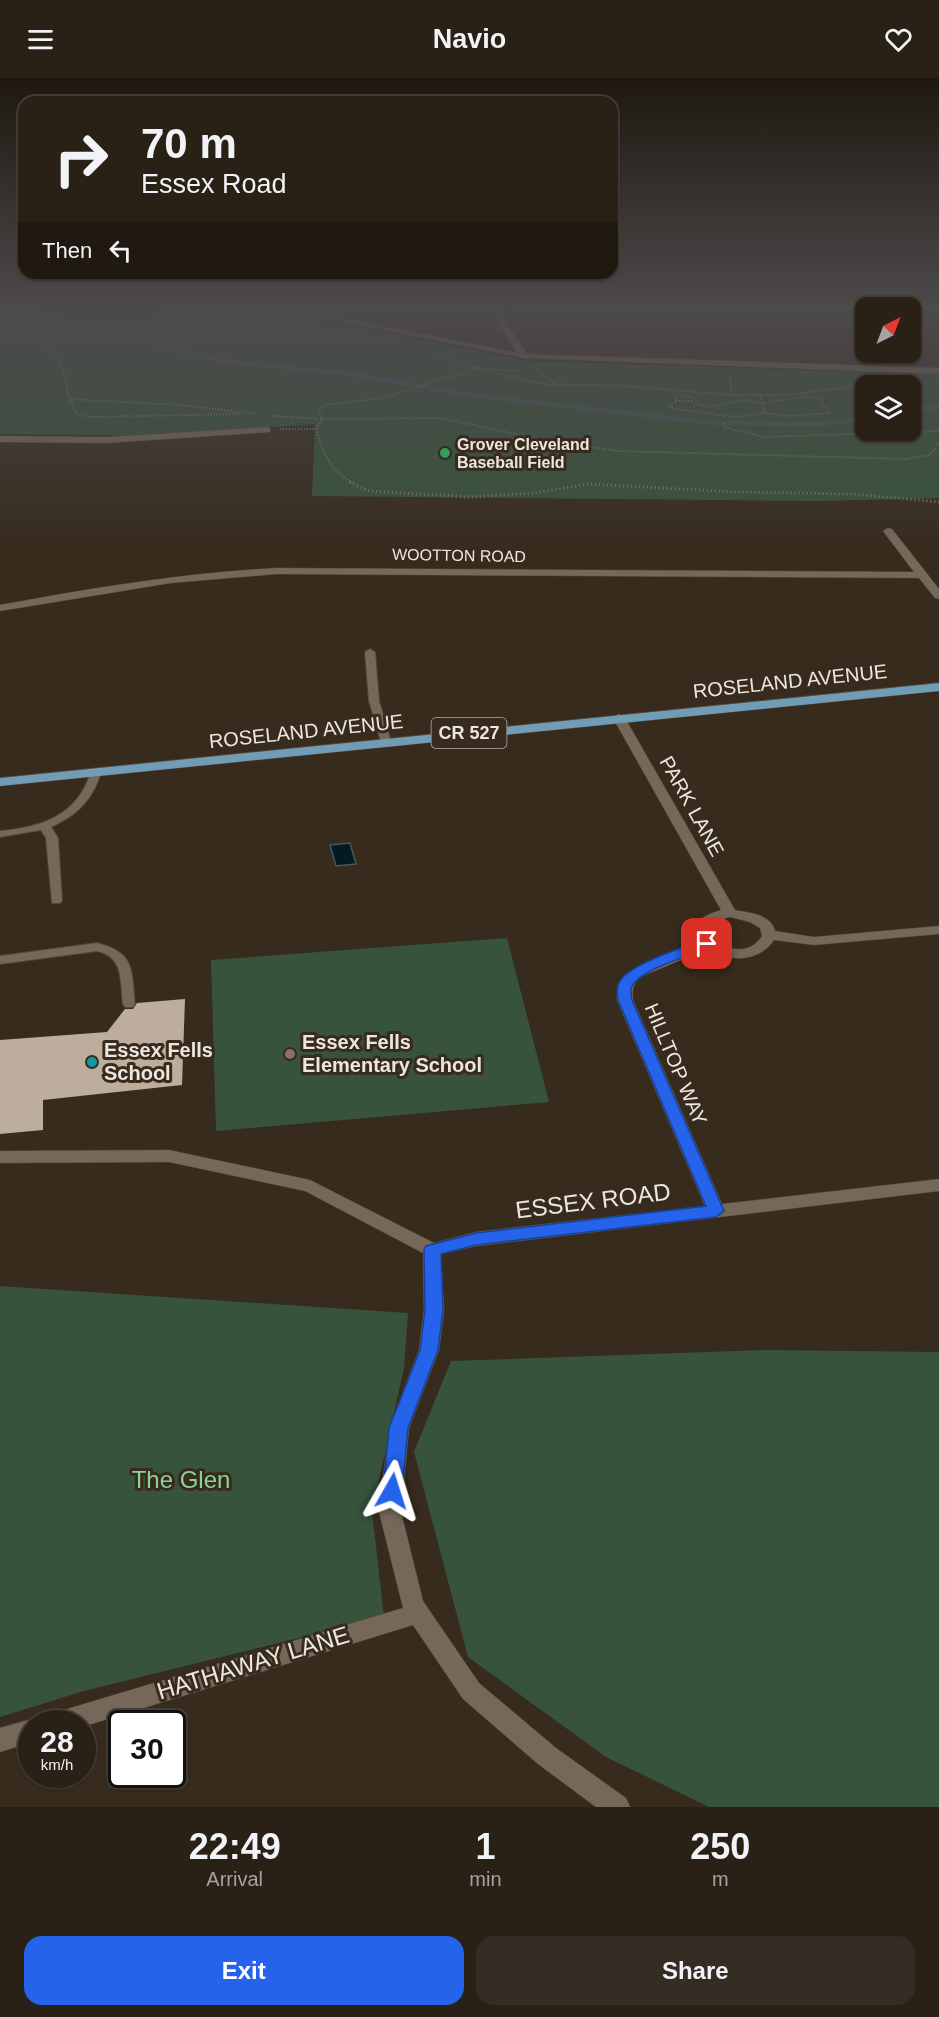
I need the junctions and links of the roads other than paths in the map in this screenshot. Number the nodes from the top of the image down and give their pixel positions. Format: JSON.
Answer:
{"nodes":[{"id":1,"x":267,"y":430,"type":"road end"},
{"id":2,"x":0,"y":439,"type":"edge"},
{"id":3,"x":888,"y":531,"type":"dead end"},
{"id":4,"x":921,"y":575,"type":"junction"},
{"id":5,"x":939,"y":596,"type":"edge"},
{"id":6,"x":0,"y":608,"type":"edge"},
{"id":7,"x":370,"y":652,"type":"dead end"},
{"id":8,"x":939,"y":687,"type":"edge"},
{"id":9,"x":619,"y":718,"type":"junction"},
{"id":10,"x":386,"y":742,"type":"junction"},
{"id":11,"x":96,"y":772,"type":"junction"},
{"id":12,"x":0,"y":782,"type":"edge"},
{"id":13,"x":45,"y":827,"type":"junction"},
{"id":14,"x":0,"y":834,"type":"edge"},
{"id":15,"x":56,"y":901,"type":"dead end"},
{"id":16,"x":730,"y":913,"type":"junction"},
{"id":17,"x":939,"y":930,"type":"edge"},
{"id":18,"x":770,"y":935,"type":"junction"},
{"id":19,"x":707,"y":944,"type":"junction"},
{"id":20,"x":0,"y":960,"type":"edge"},
{"id":21,"x":129,"y":1004,"type":"dead end"},
{"id":22,"x":0,"y":1157,"type":"edge"},
{"id":23,"x":939,"y":1185,"type":"edge"},
{"id":24,"x":716,"y":1211,"type":"junction"},
{"id":25,"x":432,"y":1250,"type":"junction"},
{"id":26,"x":419,"y":1613,"type":"junction"},
{"id":27,"x":96,"y":1711,"type":"edge"},
{"id":28,"x":18,"y":1734,"type":"edge"},
{"id":29,"x":0,"y":1740,"type":"edge"},
{"id":30,"x":617,"y":1807,"type":"edge"}],
"edges":[{"from":1,"to":2,"type":"street"},
{"from":3,"to":4,"type":"street"},
{"from":4,"to":5,"type":"street"},
{"from":4,"to":6,"type":"street","name":"WOOTTON ROAD"},
{"from":7,"to":10,"type":"lane"},
{"from":8,"to":9,"type":"main road","name":"ROSELAND AVENUE","number":"CR 527"},
{"from":9,"to":10,"type":"main road","name":"ROSELAND AVENUE","number":"CR 527"},
{"from":9,"to":16,"type":"street","name":"PARK LANE"},
{"from":10,"to":11,"type":"main road","name":"ROSELAND AVENUE","number":"CR 527"},
{"from":11,"to":12,"type":"main road","name":"ROSELAND AVENUE","number":"CR 527"},
{"from":11,"to":13,"type":"lane"},
{"from":13,"to":14,"type":"lane"},
{"from":13,"to":15,"type":"lane"},
{"from":16,"to":18,"type":"street"},
{"from":16,"to":19,"type":"street"},
{"from":17,"to":18,"type":"street"},
{"from":18,"to":19,"type":"street"},
{"from":19,"to":24,"type":"street","name":"HILLTOP WAY"},
{"from":20,"to":21,"type":"lane"},
{"from":22,"to":25,"type":"street"},
{"from":23,"to":24,"type":"street","name":"ESSEX ROAD"},
{"from":24,"to":25,"type":"street","name":"ESSEX ROAD"},
{"from":25,"to":26,"type":"street"},
{"from":26,"to":27,"type":"street","name":"HATHAWAY LANE"},
{"from":26,"to":30,"type":"street"},
{"from":28,"to":29,"type":"street"}]}
